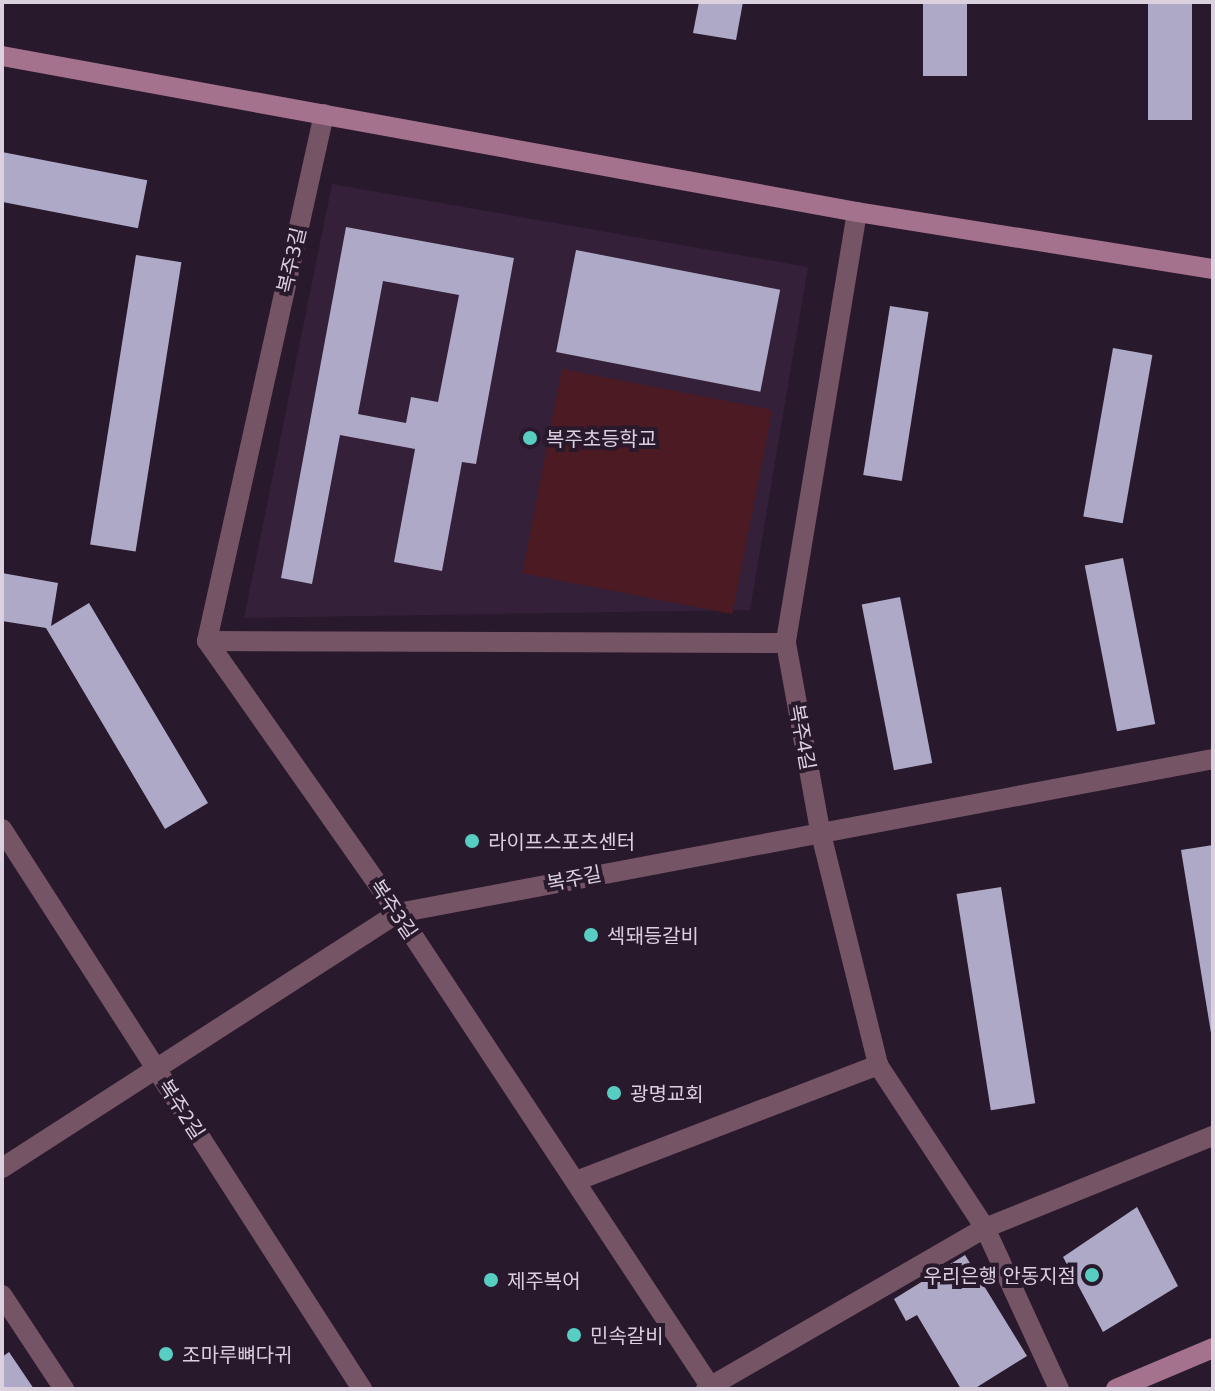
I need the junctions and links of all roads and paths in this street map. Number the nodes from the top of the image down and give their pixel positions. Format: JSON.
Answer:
{"nodes":[{"id":1,"x":2,"y":56,"type":"edge"},
{"id":2,"x":324,"y":114,"type":"junction"},
{"id":3,"x":857,"y":212,"type":"junction"},
{"id":4,"x":1213,"y":269,"type":"edge"},
{"id":5,"x":207,"y":641,"type":"junction"},
{"id":6,"x":786,"y":643,"type":"junction"},
{"id":7,"x":1213,"y":759,"type":"edge"},
{"id":8,"x":2,"y":829,"type":"edge"},
{"id":9,"x":820,"y":830,"type":"junction"},
{"id":10,"x":398,"y":913,"type":"junction"},
{"id":11,"x":878,"y":1065,"type":"junction"},
{"id":12,"x":156,"y":1068,"type":"junction"},
{"id":13,"x":1213,"y":1136,"type":"edge"},
{"id":14,"x":2,"y":1168,"type":"edge"},
{"id":15,"x":576,"y":1181,"type":"junction"},
{"id":16,"x":985,"y":1228,"type":"junction"},
{"id":17,"x":2,"y":1295,"type":"edge"},
{"id":18,"x":1213,"y":1348,"type":"edge"},
{"id":19,"x":708,"y":1388,"type":"edge"},
{"id":20,"x":64,"y":1389,"type":"edge"},
{"id":21,"x":362,"y":1389,"type":"edge"},
{"id":22,"x":1059,"y":1389,"type":"edge"},
{"id":23,"x":1116,"y":1389,"type":"edge"}],
"edges":[{"from":1,"to":2,"type":"street"},
{"from":2,"to":3,"type":"street"},
{"from":2,"to":5,"type":"street","name":"복주3길"},
{"from":3,"to":4,"type":"street"},
{"from":3,"to":6,"type":"street","name":"복주4길"},
{"from":5,"to":6,"type":"street"},
{"from":5,"to":10,"type":"street","name":"복주3길"},
{"from":6,"to":9,"type":"street","name":"복주4길"},
{"from":7,"to":9,"type":"street","name":"복주길"},
{"from":8,"to":12,"type":"street","name":"복주2길"},
{"from":9,"to":10,"type":"street","name":"복주길"},
{"from":9,"to":11,"type":"street","name":"복주4길"},
{"from":10,"to":12,"type":"street","name":"복주길"},
{"from":10,"to":15,"type":"street","name":"복주3길"},
{"from":11,"to":15,"type":"street"},
{"from":11,"to":16,"type":"street","name":"복주4길"},
{"from":12,"to":14,"type":"street","name":"복주길"},
{"from":12,"to":21,"type":"street","name":"복주2길"},
{"from":13,"to":16,"type":"street"},
{"from":15,"to":19,"type":"street","name":"복주3길"},
{"from":16,"to":19,"type":"street"},
{"from":16,"to":22,"type":"street","name":"복주4길"},
{"from":17,"to":20,"type":"street"},
{"from":18,"to":23,"type":"street"}]}
